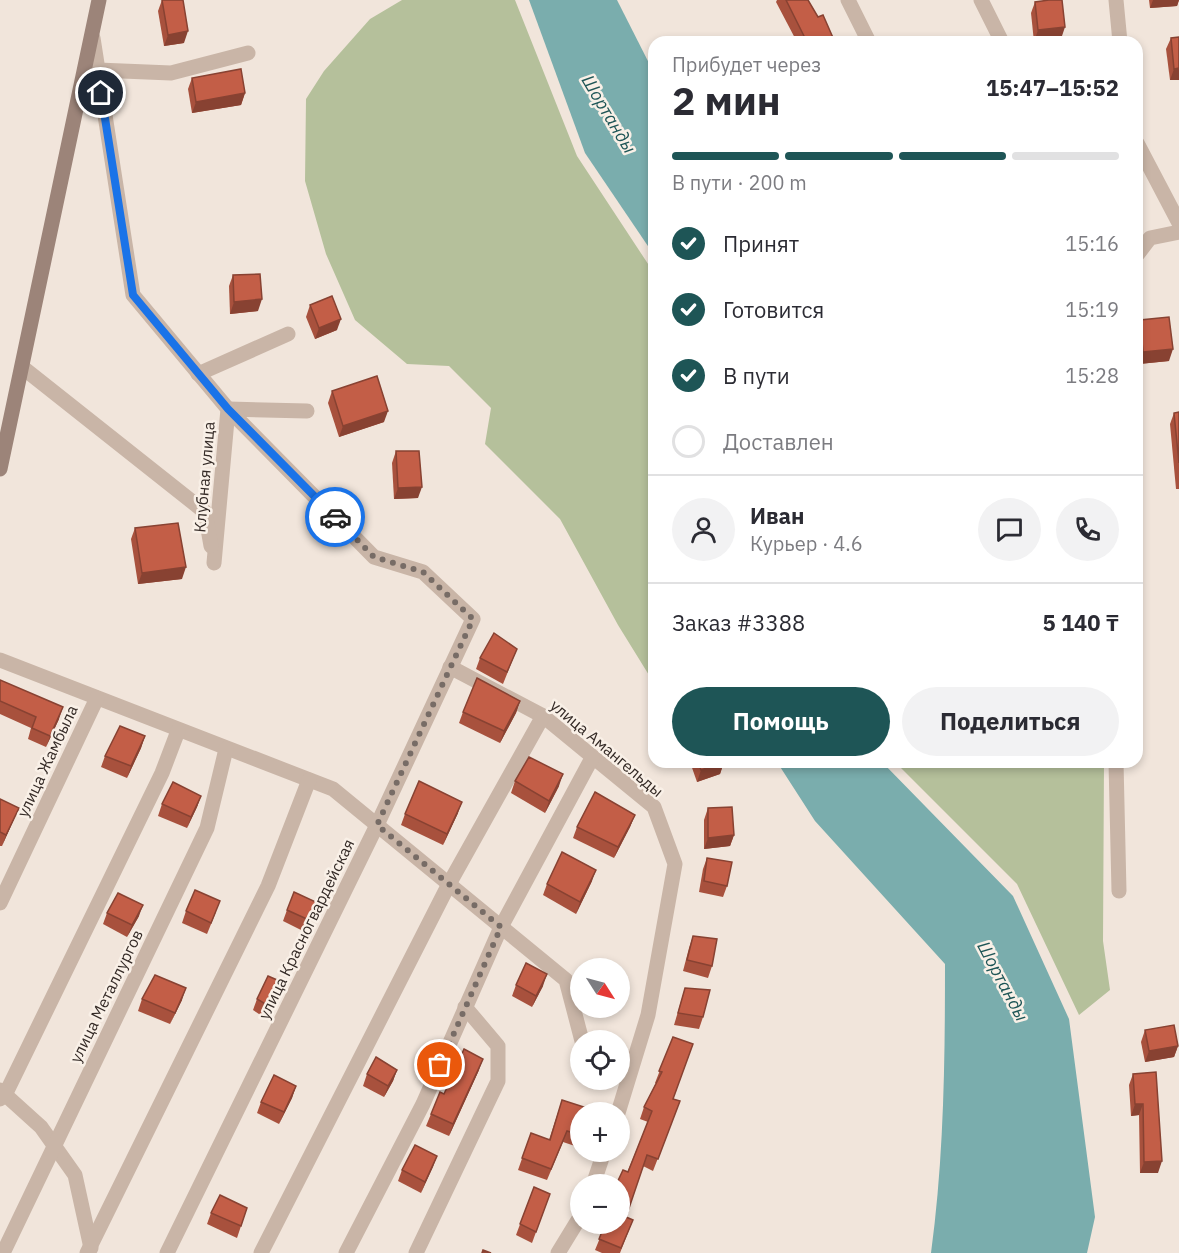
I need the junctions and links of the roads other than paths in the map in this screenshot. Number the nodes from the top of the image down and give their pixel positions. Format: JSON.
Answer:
{"nodes":[{"id":1,"x":99,"y":0,"type":"edge"},
{"id":2,"x":848,"y":0,"type":"edge"},
{"id":3,"x":981,"y":0,"type":"edge"},
{"id":4,"x":1116,"y":0,"type":"edge"},
{"id":5,"x":866,"y":36,"type":"edge"},
{"id":6,"x":999,"y":36,"type":"edge"},
{"id":7,"x":1119,"y":36,"type":"edge"},
{"id":8,"x":93,"y":38,"type":"junction"},
{"id":9,"x":248,"y":53,"type":"dead end"},
{"id":10,"x":98,"y":70,"type":"junction"},
{"id":11,"x":1143,"y":154,"type":"edge"},
{"id":12,"x":1179,"y":223,"type":"edge"},
{"id":13,"x":1179,"y":232,"type":"edge"},
{"id":14,"x":1143,"y":247,"type":"edge"},
{"id":15,"x":288,"y":334,"type":"dead end"},
{"id":16,"x":22,"y":367,"type":"junction"},
{"id":17,"x":198,"y":374,"type":"junction"},
{"id":18,"x":228,"y":409,"type":"junction"},
{"id":19,"x":307,"y":411,"type":"dead end"},
{"id":20,"x":0,"y":469,"type":"edge"},
{"id":21,"x":0,"y":660,"type":"edge"},
{"id":22,"x":450,"y":668,"type":"junction"},
{"id":23,"x":97,"y":698,"type":"junction"},
{"id":24,"x":543,"y":716,"type":"junction"},
{"id":25,"x":178,"y":731,"type":"junction"},
{"id":26,"x":226,"y":749,"type":"junction"},
{"id":27,"x":592,"y":758,"type":"junction"},
{"id":28,"x":1116,"y":768,"type":"edge"},
{"id":29,"x":309,"y":780,"type":"junction"},
{"id":30,"x":377,"y":825,"type":"junction"},
{"id":31,"x":449,"y":884,"type":"junction"},
{"id":32,"x":1119,"y":891,"type":"dead end"},
{"id":33,"x":0,"y":903,"type":"edge"},
{"id":34,"x":501,"y":927,"type":"junction"},
{"id":35,"x":465,"y":1007,"type":"junction"},
{"id":36,"x":579,"y":1030,"type":"edge"},
{"id":37,"x":630,"y":1059,"type":"edge"},
{"id":38,"x":2,"y":1094,"type":"edge"},
{"id":39,"x":54,"y":1146,"type":"junction"},
{"id":40,"x":570,"y":1233,"type":"edge"},
{"id":41,"x":90,"y":1251,"type":"edge"},
{"id":42,"x":3,"y":1253,"type":"edge"},
{"id":43,"x":167,"y":1253,"type":"edge"},
{"id":44,"x":261,"y":1253,"type":"edge"},
{"id":45,"x":346,"y":1253,"type":"edge"},
{"id":46,"x":416,"y":1253,"type":"edge"},
{"id":47,"x":558,"y":1253,"type":"edge"}],
"edges":[{"from":1,"to":8,"type":"street","name":"Клубная улица"},
{"from":2,"to":5,"type":"street"},
{"from":3,"to":6,"type":"street"},
{"from":4,"to":7,"type":"street"},
{"from":8,"to":10,"type":"street","name":"Клубная улица"},
{"from":8,"to":16,"type":"street","name":"Клубная улица"},
{"from":9,"to":10,"type":"street"},
{"from":10,"to":17,"type":"street","name":"Клубная улица"},
{"from":11,"to":12,"type":"street"},
{"from":13,"to":14,"type":"street"},
{"from":15,"to":17,"type":"street"},
{"from":16,"to":18,"type":"street","name":"Клубная улица"},
{"from":16,"to":20,"type":"street","name":"Клубная улица"},
{"from":17,"to":18,"type":"street","name":"Клубная улица"},
{"from":18,"to":19,"type":"street"},
{"from":18,"to":22,"type":"street","name":"улица Красногвардейская"},
{"from":21,"to":23,"type":"street"},
{"from":22,"to":24,"type":"street","name":"улица Амангельды"},
{"from":22,"to":30,"type":"street","name":"улица Красногвардейская"},
{"from":23,"to":25,"type":"street"},
{"from":23,"to":33,"type":"street","name":"улица Жамбыла"},
{"from":24,"to":27,"type":"street","name":"улица Амангельды"},
{"from":24,"to":31,"type":"street"},
{"from":25,"to":26,"type":"street"},
{"from":25,"to":38,"type":"street"},
{"from":26,"to":29,"type":"street"},
{"from":26,"to":39,"type":"street","name":"улица Металлургов"},
{"from":27,"to":34,"type":"street"},
{"from":27,"to":37,"type":"street","name":"улица Амангельды"},
{"from":28,"to":32,"type":"street"},
{"from":29,"to":30,"type":"street"},
{"from":29,"to":41,"type":"street"},
{"from":30,"to":31,"type":"street"},
{"from":30,"to":43,"type":"street","name":"улица Красногвардейская"},
{"from":31,"to":34,"type":"street"},
{"from":31,"to":44,"type":"street"},
{"from":34,"to":35,"type":"street"},
{"from":34,"to":36,"type":"street"},
{"from":35,"to":45,"type":"street"},
{"from":35,"to":46,"type":"street"},
{"from":38,"to":39,"type":"street"},
{"from":39,"to":41,"type":"street"},
{"from":39,"to":42,"type":"street","name":"улица Металлургов"},
{"from":40,"to":47,"type":"street"}]}
